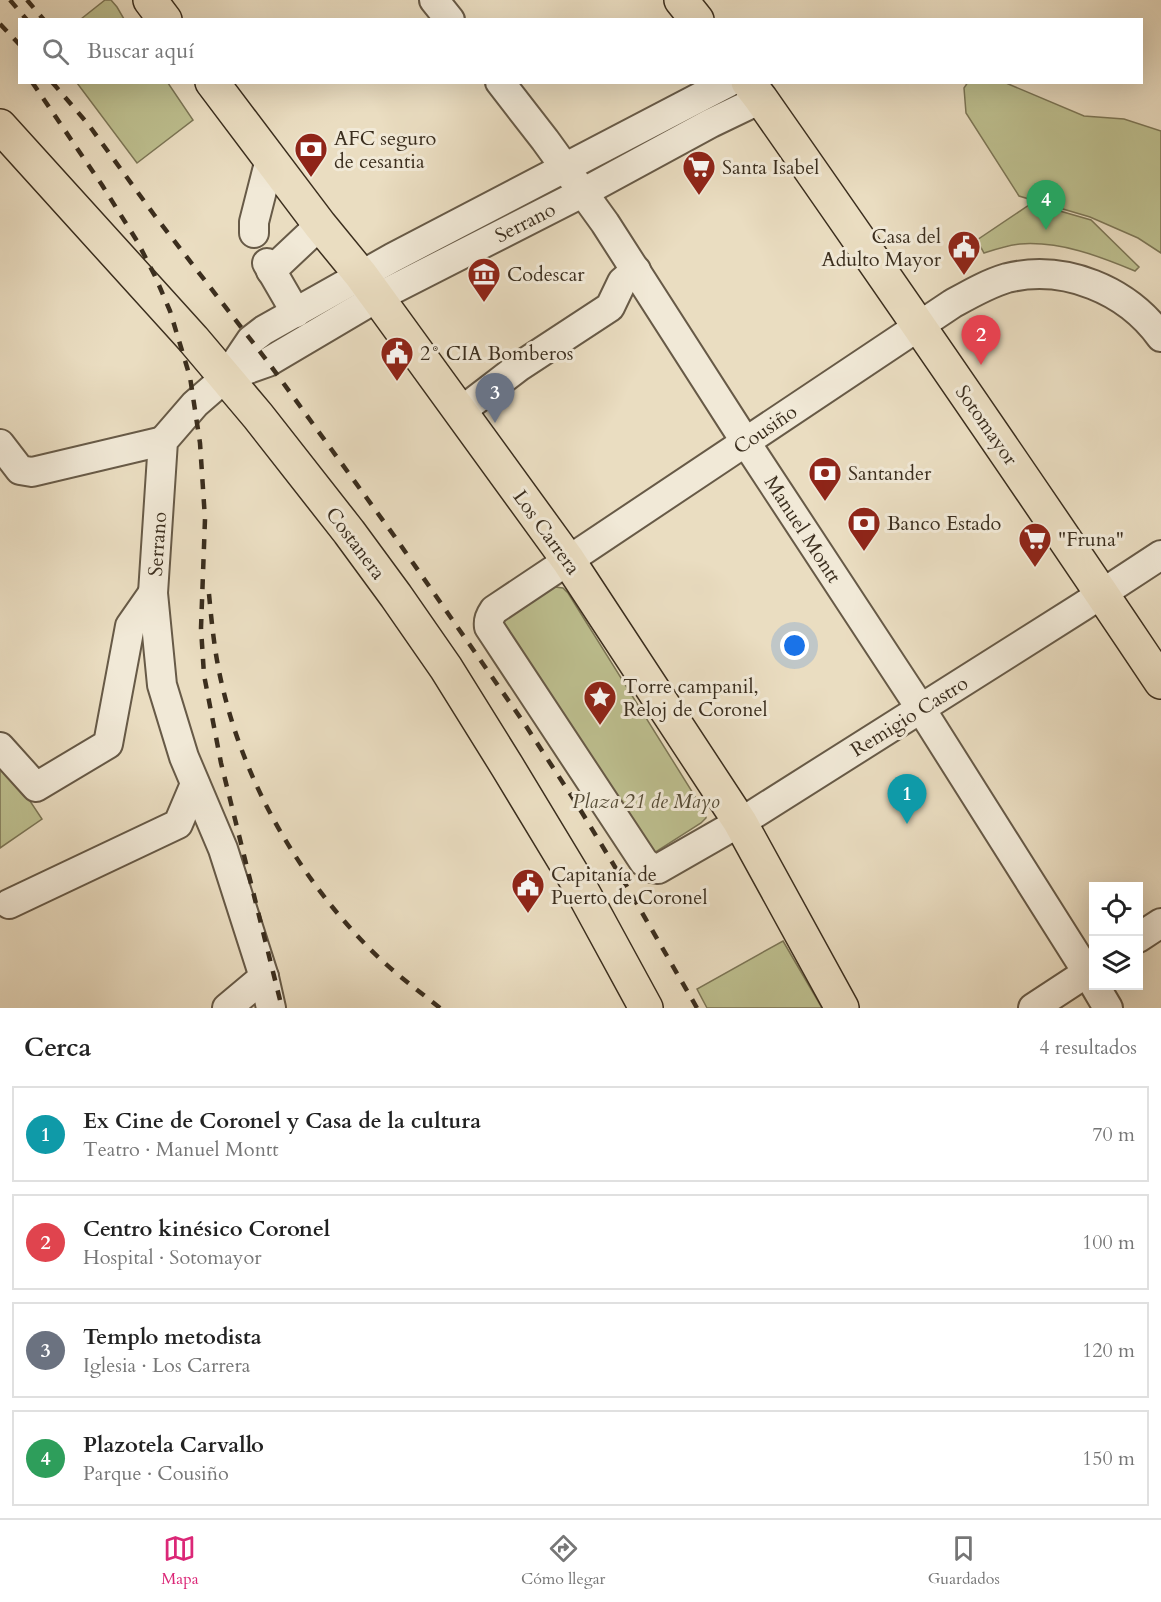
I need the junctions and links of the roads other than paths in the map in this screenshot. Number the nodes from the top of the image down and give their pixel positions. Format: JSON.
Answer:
{"nodes":[{"id":1,"x":150,"y":0,"type":"edge"},
{"id":2,"x":681,"y":0,"type":"edge"},
{"id":3,"x":164,"y":18,"type":"edge"},
{"id":4,"x":695,"y":18,"type":"edge"},
{"id":5,"x":214,"y":84,"type":"edge"},
{"id":6,"x":502,"y":84,"type":"edge"},
{"id":7,"x":725,"y":84,"type":"edge"},
{"id":8,"x":754,"y":91,"type":"edge"},
{"id":9,"x":0,"y":126,"type":"edge"},
{"id":10,"x":270,"y":159,"type":"junction"},
{"id":11,"x":565,"y":167,"type":"junction"},
{"id":12,"x":584,"y":192,"type":"junction"},
{"id":13,"x":320,"y":225,"type":"junction"},
{"id":14,"x":255,"y":233,"type":"dead end"},
{"id":15,"x":636,"y":270,"type":"junction"},
{"id":16,"x":370,"y":286,"type":"junction"},
{"id":17,"x":296,"y":312,"type":"junction"},
{"id":18,"x":919,"y":326,"type":"junction"},
{"id":19,"x":1161,"y":338,"type":"edge"},
{"id":20,"x":225,"y":376,"type":"junction"},
{"id":21,"x":460,"y":412,"type":"junction"},
{"id":22,"x":163,"y":441,"type":"junction"},
{"id":23,"x":745,"y":441,"type":"junction"},
{"id":24,"x":0,"y":444,"type":"edge"},
{"id":25,"x":1161,"y":555,"type":"edge"},
{"id":26,"x":568,"y":560,"type":"junction"},
{"id":27,"x":153,"y":593,"type":"junction"},
{"id":28,"x":1102,"y":593,"type":"junction"},
{"id":29,"x":1161,"y":682,"type":"edge"},
{"id":30,"x":921,"y":709,"type":"junction"},
{"id":31,"x":0,"y":747,"type":"edge"},
{"id":32,"x":195,"y":784,"type":"junction"},
{"id":33,"x":740,"y":822,"type":"junction"},
{"id":34,"x":652,"y":868,"type":"joint"},
{"id":35,"x":9,"y":904,"type":"dead end"},
{"id":36,"x":1161,"y":923,"type":"edge"},
{"id":37,"x":1141,"y":936,"type":"edge"},
{"id":38,"x":1089,"y":972,"type":"edge"},
{"id":39,"x":264,"y":977,"type":"junction"},
{"id":40,"x":1089,"y":979,"type":"edge"},
{"id":41,"x":1099,"y":990,"type":"edge"},
{"id":42,"x":228,"y":1008,"type":"edge"},
{"id":43,"x":271,"y":1008,"type":"edge"},
{"id":44,"x":646,"y":1008,"type":"edge"},
{"id":45,"x":842,"y":1008,"type":"edge"},
{"id":46,"x":1034,"y":1008,"type":"edge"},
{"id":47,"x":1108,"y":1008,"type":"edge"}],
"edges":[{"from":1,"to":3,"type":"main road"},
{"from":2,"to":4,"type":"main road"},
{"from":5,"to":10,"type":"main road","name":"Los Carrera"},
{"from":6,"to":11,"type":"street","name":"Manuel Montt"},
{"from":7,"to":11,"type":"street","name":"Serrano"},
{"from":8,"to":12,"type":"street","name":"Serrano"},
{"from":8,"to":18,"type":"main road","name":"Sotomayor"},
{"from":9,"to":20,"type":"main road","name":"Costanera"},
{"from":10,"to":13,"type":"main road","name":"Los Carrera"},
{"from":10,"to":14,"type":"street"},
{"from":11,"to":12,"type":"street","name":"Manuel Montt"},
{"from":11,"to":16,"type":"street","name":"Serrano"},
{"from":12,"to":15,"type":"street","name":"Manuel Montt"},
{"from":12,"to":16,"type":"street","name":"Serrano"},
{"from":13,"to":16,"type":"main road","name":"Los Carrera"},
{"from":13,"to":17,"type":"street"},
{"from":15,"to":21,"type":"street"},
{"from":15,"to":23,"type":"street","name":"Manuel Montt"},
{"from":16,"to":17,"type":"street","name":"Serrano"},
{"from":16,"to":20,"type":"street","name":"Serrano"},
{"from":16,"to":21,"type":"main road","name":"Los Carrera"},
{"from":17,"to":20,"type":"street","name":"Serrano"},
{"from":18,"to":19,"type":"street","name":"Cousiño"},
{"from":18,"to":23,"type":"street","name":"Cousiño"},
{"from":18,"to":28,"type":"main road","name":"Sotomayor"},
{"from":20,"to":22,"type":"street","name":"Serrano"},
{"from":20,"to":44,"type":"main road","name":"Costanera"},
{"from":21,"to":26,"type":"main road","name":"Los Carrera"},
{"from":22,"to":24,"type":"street"},
{"from":22,"to":27,"type":"street","name":"Serrano"},
{"from":23,"to":26,"type":"street","name":"Cousiño"},
{"from":23,"to":30,"type":"street","name":"Manuel Montt"},
{"from":25,"to":28,"type":"street","name":"Remigio Castro"},
{"from":26,"to":33,"type":"main road","name":"Los Carrera"},
{"from":26,"to":34,"type":"street","name":"Cousiño"},
{"from":27,"to":31,"type":"street"},
{"from":27,"to":32,"type":"street","name":"Serrano"},
{"from":28,"to":29,"type":"main road","name":"Sotomayor"},
{"from":28,"to":30,"type":"street","name":"Remigio Castro"},
{"from":30,"to":33,"type":"street","name":"Remigio Castro"},
{"from":30,"to":38,"type":"street","name":"Manuel Montt"},
{"from":32,"to":35,"type":"street"},
{"from":32,"to":39,"type":"street","name":"Serrano"},
{"from":33,"to":34,"type":"street","name":"Remigio Castro"},
{"from":33,"to":45,"type":"main road","name":"Los Carrera"},
{"from":36,"to":37,"type":"street"},
{"from":39,"to":42,"type":"street"},
{"from":39,"to":43,"type":"street","name":"Serrano"},
{"from":40,"to":46,"type":"street"},
{"from":41,"to":47,"type":"street","name":"Manuel Montt"}]}
